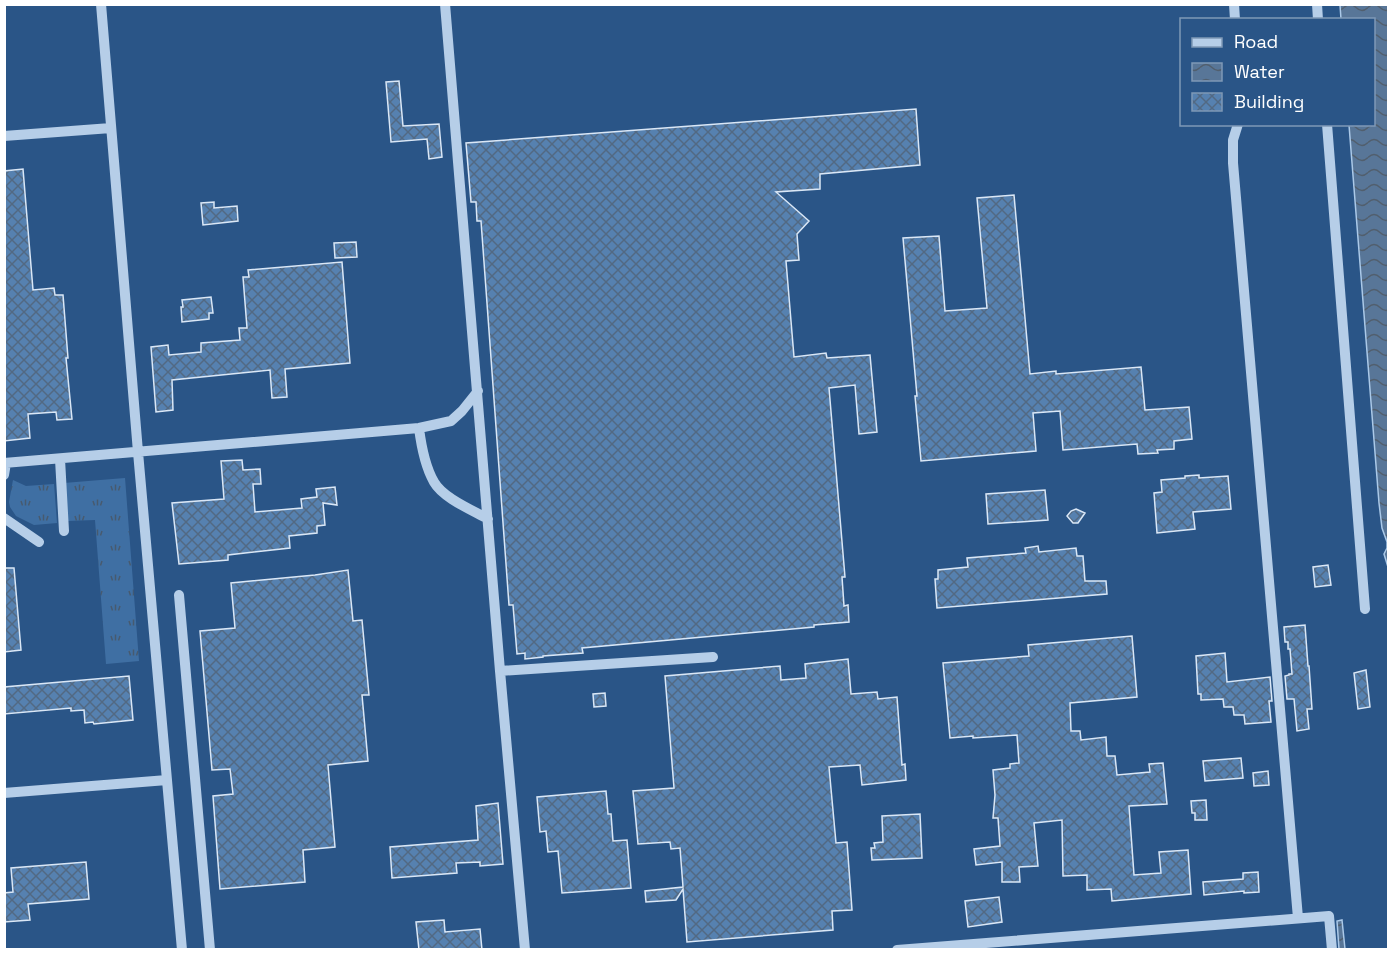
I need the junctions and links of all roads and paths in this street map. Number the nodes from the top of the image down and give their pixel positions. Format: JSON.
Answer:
{"nodes":[{"id":1,"x":101,"y":4,"type":"edge"},
{"id":2,"x":446,"y":4,"type":"edge"},
{"id":3,"x":1237,"y":126,"type":"edge"},
{"id":4,"x":1327,"y":126,"type":"edge"},
{"id":5,"x":111,"y":128,"type":"junction"},
{"id":6,"x":4,"y":136,"type":"edge"},
{"id":7,"x":477,"y":391,"type":"junction"},
{"id":8,"x":419,"y":428,"type":"junction"},
{"id":9,"x":138,"y":452,"type":"junction"},
{"id":10,"x":60,"y":459,"type":"junction"},
{"id":11,"x":5,"y":463,"type":"edge"},
{"id":12,"x":4,"y":476,"type":"edge"},
{"id":13,"x":4,"y":518,"type":"edge"},
{"id":14,"x":488,"y":519,"type":"junction"},
{"id":15,"x":64,"y":531,"type":"dead end"},
{"id":16,"x":39,"y":542,"type":"dead end"},
{"id":17,"x":179,"y":595,"type":"dead end"},
{"id":18,"x":1365,"y":609,"type":"dead end"},
{"id":19,"x":712,"y":657,"type":"dead end"},
{"id":20,"x":500,"y":671,"type":"junction"},
{"id":21,"x":167,"y":780,"type":"junction"},
{"id":22,"x":4,"y":793,"type":"edge"},
{"id":23,"x":1298,"y":918,"type":"junction"},
{"id":24,"x":182,"y":950,"type":"edge"},
{"id":25,"x":210,"y":950,"type":"edge"},
{"id":26,"x":525,"y":950,"type":"edge"},
{"id":27,"x":897,"y":950,"type":"edge"},
{"id":28,"x":1332,"y":950,"type":"edge"}],
"edges":[{"from":1,"to":5,"type":"street"},
{"from":2,"to":7,"type":"street"},
{"from":3,"to":23,"type":"street"},
{"from":4,"to":18,"type":"street"},
{"from":5,"to":6,"type":"street"},
{"from":5,"to":9,"type":"street"},
{"from":7,"to":8,"type":"street"},
{"from":7,"to":14,"type":"street"},
{"from":8,"to":9,"type":"street"},
{"from":8,"to":14,"type":"street"},
{"from":9,"to":10,"type":"street"},
{"from":9,"to":21,"type":"street"},
{"from":10,"to":11,"type":"street"},
{"from":10,"to":15,"type":"street"},
{"from":11,"to":12,"type":"street"},
{"from":13,"to":16,"type":"street"},
{"from":14,"to":20,"type":"street"},
{"from":17,"to":25,"type":"street"},
{"from":19,"to":20,"type":"street"},
{"from":20,"to":26,"type":"street"},
{"from":21,"to":22,"type":"street"},
{"from":21,"to":24,"type":"street"},
{"from":23,"to":27,"type":"street"},
{"from":23,"to":28,"type":"street"}]}
